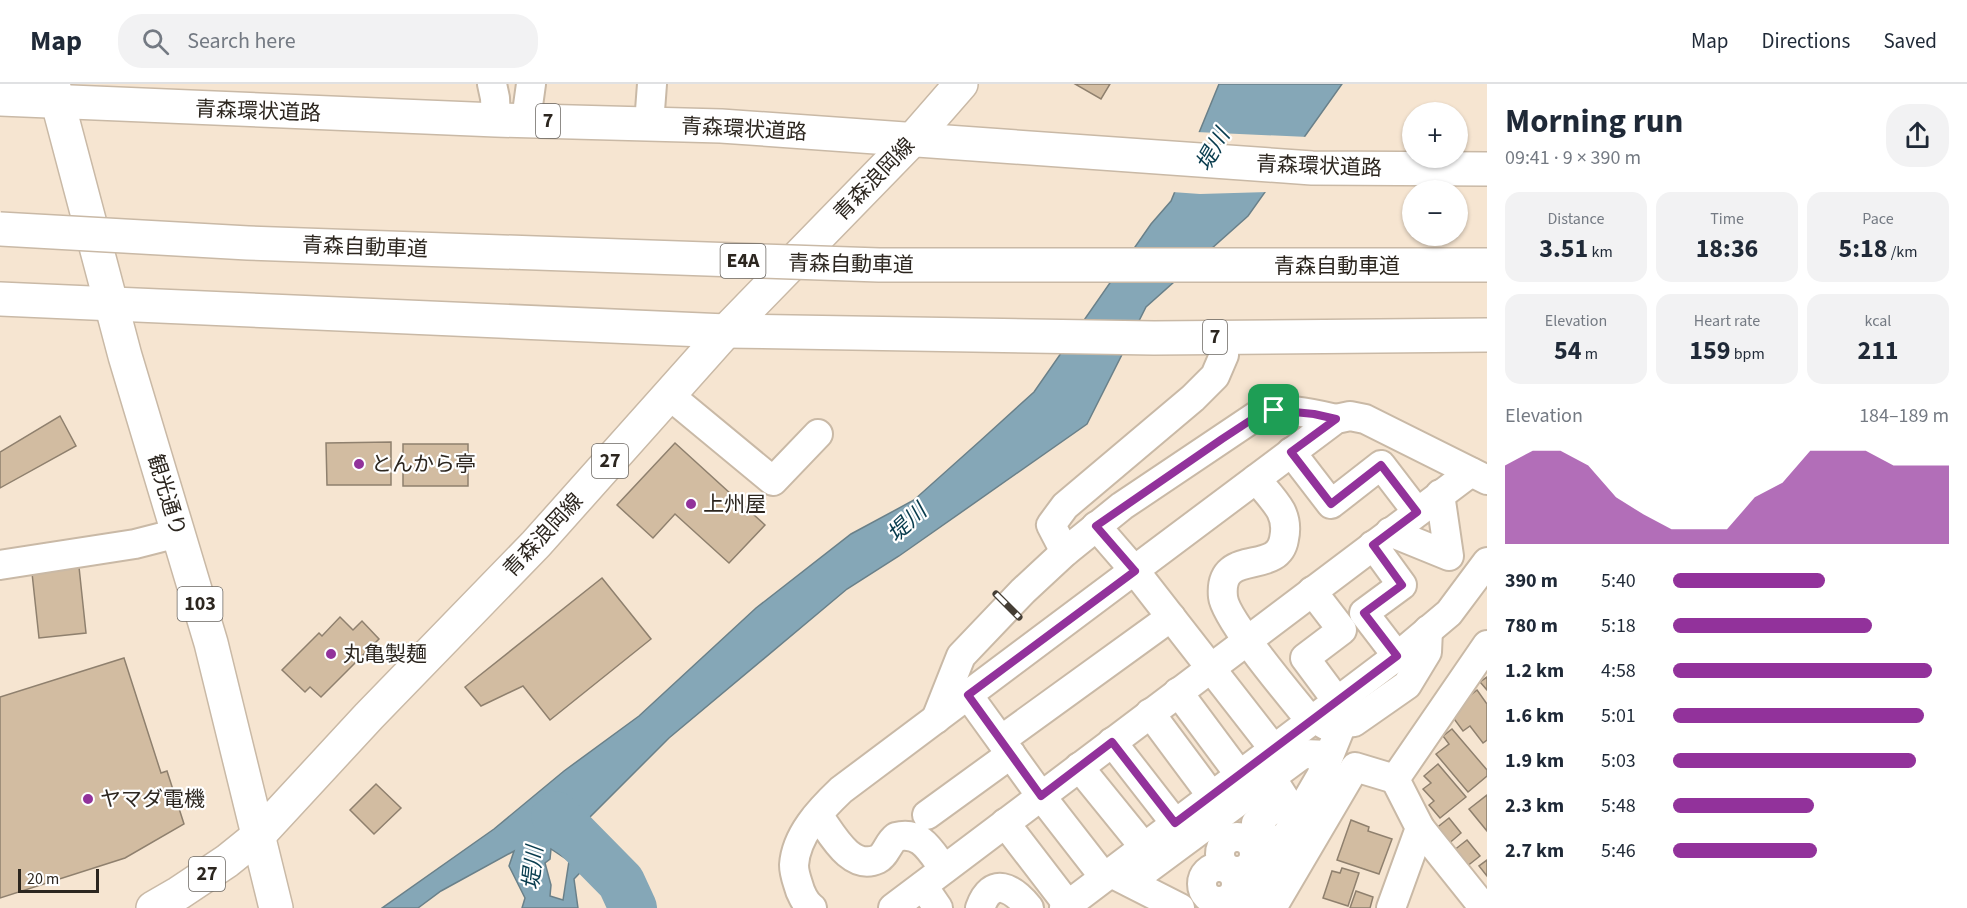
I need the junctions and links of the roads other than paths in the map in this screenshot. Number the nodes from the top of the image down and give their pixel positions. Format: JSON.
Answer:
{"nodes":[{"id":1,"x":492,"y":84,"type":"edge"},
{"id":2,"x":531,"y":84,"type":"edge"},
{"id":3,"x":652,"y":84,"type":"edge"},
{"id":4,"x":961,"y":84,"type":"edge"},
{"id":5,"x":55,"y":93,"type":"edge"},
{"id":6,"x":0,"y":99,"type":"edge"},
{"id":7,"x":511,"y":120,"type":"junction"},
{"id":8,"x":649,"y":124,"type":"junction"},
{"id":9,"x":913,"y":138,"type":"junction"},
{"id":10,"x":1487,"y":170,"type":"edge"},
{"id":11,"x":0,"y":229,"type":"edge"},
{"id":12,"x":1487,"y":265,"type":"edge"},
{"id":13,"x":0,"y":299,"type":"edge"},
{"id":14,"x":110,"y":303,"type":"junction"},
{"id":15,"x":726,"y":331,"type":"junction"},
{"id":16,"x":1487,"y":335,"type":"edge"},
{"id":17,"x":1225,"y":337,"type":"junction"},
{"id":18,"x":669,"y":395,"type":"junction"},
{"id":19,"x":1336,"y":419,"type":"junction"},
{"id":20,"x":818,"y":434,"type":"dead end"},
{"id":21,"x":1291,"y":452,"type":"junction"},
{"id":22,"x":1479,"y":476,"type":"edge"},
{"id":23,"x":1256,"y":479,"type":"junction"},
{"id":24,"x":1440,"y":494,"type":"junction"},
{"id":25,"x":1417,"y":512,"type":"junction"},
{"id":26,"x":1096,"y":526,"type":"junction"},
{"id":27,"x":178,"y":533,"type":"junction"},
{"id":28,"x":1381,"y":539,"type":"junction"},
{"id":29,"x":1065,"y":552,"type":"junction"},
{"id":30,"x":1487,"y":562,"type":"edge"},
{"id":31,"x":0,"y":565,"type":"edge"},
{"id":32,"x":1135,"y":571,"type":"junction"},
{"id":33,"x":1312,"y":591,"type":"junction"},
{"id":34,"x":1171,"y":617,"type":"junction"},
{"id":35,"x":1428,"y":630,"type":"junction"},
{"id":36,"x":1247,"y":639,"type":"junction"},
{"id":37,"x":1487,"y":645,"type":"edge"},
{"id":38,"x":1397,"y":656,"type":"junction"},
{"id":39,"x":1210,"y":667,"type":"junction"},
{"id":40,"x":1178,"y":692,"type":"junction"},
{"id":41,"x":968,"y":695,"type":"junction"},
{"id":42,"x":1339,"y":712,"type":"junction"},
{"id":43,"x":1150,"y":713,"type":"junction"},
{"id":44,"x":936,"y":719,"type":"junction"},
{"id":45,"x":1306,"y":724,"type":"junction"},
{"id":46,"x":1112,"y":742,"type":"junction"},
{"id":47,"x":1006,"y":747,"type":"junction"},
{"id":48,"x":1273,"y":748,"type":"junction"},
{"id":49,"x":1329,"y":755,"type":"junction"},
{"id":50,"x":1079,"y":767,"type":"junction"},
{"id":51,"x":1239,"y":774,"type":"junction"},
{"id":52,"x":1271,"y":777,"type":"junction"},
{"id":53,"x":1395,"y":778,"type":"junction"},
{"id":54,"x":1211,"y":795,"type":"junction"},
{"id":55,"x":1041,"y":796,"type":"junction"},
{"id":56,"x":818,"y":814,"type":"junction"},
{"id":57,"x":927,"y":815,"type":"dead end"},
{"id":58,"x":1005,"y":823,"type":"junction"},
{"id":59,"x":1420,"y":828,"type":"junction"},
{"id":60,"x":258,"y":836,"type":"junction"},
{"id":61,"x":1206,"y":841,"type":"junction"},
{"id":62,"x":1144,"y":847,"type":"junction"},
{"id":63,"x":1277,"y":851,"type":"junction"},
{"id":64,"x":1115,"y":877,"type":"junction"},
{"id":65,"x":935,"y":888,"type":"edge"},
{"id":66,"x":1206,"y":903,"type":"edge"},
{"id":67,"x":1066,"y":906,"type":"edge"},
{"id":68,"x":153,"y":908,"type":"edge"},
{"id":69,"x":276,"y":908,"type":"edge"},
{"id":70,"x":812,"y":908,"type":"edge"},
{"id":71,"x":893,"y":908,"type":"edge"},
{"id":72,"x":980,"y":908,"type":"edge"},
{"id":73,"x":1029,"y":908,"type":"edge"},
{"id":74,"x":1180,"y":908,"type":"edge"},
{"id":75,"x":1244,"y":908,"type":"edge"},
{"id":76,"x":1272,"y":908,"type":"edge"},
{"id":77,"x":1390,"y":908,"type":"edge"},
{"id":78,"x":1484,"y":908,"type":"edge"}],
"edges":[{"from":1,"to":7,"type":"street"},
{"from":2,"to":7,"type":"street"},
{"from":3,"to":8,"type":"street"},
{"from":4,"to":9,"type":"main road","name":"青森浪岡線","number":"27"},
{"from":5,"to":6,"type":"main road","name":"青森環状道路","number":"7"},
{"from":5,"to":7,"type":"main road","name":"青森環状道路","number":"7"},
{"from":5,"to":14,"type":"main road","name":"観光通り","number":"103"},
{"from":7,"to":8,"type":"main road","name":"青森環状道路","number":"7"},
{"from":8,"to":9,"type":"main road","name":"青森環状道路","number":"7"},
{"from":9,"to":10,"type":"main road","name":"青森環状道路","number":"7"},
{"from":9,"to":15,"type":"main road","name":"青森浪岡線","number":"27"},
{"from":11,"to":12,"type":"main road","name":"青森自動車道","number":"E4A","bridge":true},
{"from":13,"to":14,"type":"main road","number":"7"},
{"from":14,"to":15,"type":"main road","number":"7"},
{"from":14,"to":27,"type":"main road","name":"観光通り","number":"103"},
{"from":15,"to":17,"type":"main road","number":"7"},
{"from":15,"to":18,"type":"main road","name":"青森浪岡線","number":"27"},
{"from":16,"to":17,"type":"main road","number":"7"},
{"from":17,"to":29,"type":"street"},
{"from":18,"to":20,"type":"street"},
{"from":18,"to":60,"type":"main road","name":"青森浪岡線","number":"27"},
{"from":19,"to":21,"type":"street"},
{"from":19,"to":22,"type":"street"},
{"from":19,"to":26,"type":"street"},
{"from":21,"to":23,"type":"street"},
{"from":21,"to":25,"type":"street"},
{"from":22,"to":24,"type":"street"},
{"from":23,"to":32,"type":"street"},
{"from":23,"to":36,"type":"street"},
{"from":24,"to":25,"type":"street"},
{"from":24,"to":28,"type":"street"},
{"from":25,"to":28,"type":"street"},
{"from":26,"to":29,"type":"street"},
{"from":26,"to":32,"type":"street"},
{"from":27,"to":31,"type":"street"},
{"from":27,"to":60,"type":"main road","name":"観光通り","number":"103"},
{"from":28,"to":33,"type":"street"},
{"from":28,"to":38,"type":"street"},
{"from":29,"to":44,"type":"street"},
{"from":30,"to":35,"type":"street"},
{"from":32,"to":34,"type":"street"},
{"from":32,"to":41,"type":"street"},
{"from":33,"to":36,"type":"street"},
{"from":33,"to":42,"type":"street"},
{"from":34,"to":39,"type":"street"},
{"from":34,"to":47,"type":"street"},
{"from":35,"to":38,"type":"street"},
{"from":35,"to":42,"type":"street"},
{"from":36,"to":39,"type":"street"},
{"from":36,"to":45,"type":"street"},
{"from":37,"to":53,"type":"street"},
{"from":38,"to":42,"type":"street"},
{"from":39,"to":40,"type":"street"},
{"from":39,"to":48,"type":"street"},
{"from":40,"to":43,"type":"street"},
{"from":40,"to":51,"type":"street"},
{"from":41,"to":44,"type":"street"},
{"from":41,"to":47,"type":"street"},
{"from":42,"to":45,"type":"street"},
{"from":42,"to":49,"type":"street"},
{"from":43,"to":46,"type":"street"},
{"from":43,"to":54,"type":"street"},
{"from":44,"to":56,"type":"street"},
{"from":45,"to":48,"type":"street"},
{"from":46,"to":50,"type":"street"},
{"from":46,"to":61,"type":"street"},
{"from":47,"to":55,"type":"street"},
{"from":47,"to":57,"type":"street"},
{"from":48,"to":51,"type":"street"},
{"from":49,"to":52,"type":"street"},
{"from":49,"to":63,"type":"street"},
{"from":50,"to":55,"type":"street"},
{"from":50,"to":62,"type":"street"},
{"from":51,"to":54,"type":"street"},
{"from":52,"to":61,"type":"street"},
{"from":52,"to":63,"type":"street"},
{"from":53,"to":59,"type":"street"},
{"from":53,"to":76,"type":"street"},
{"from":54,"to":61,"type":"street"},
{"from":55,"to":58,"type":"street"},
{"from":55,"to":64,"type":"street"},
{"from":56,"to":65,"type":"street"},
{"from":56,"to":70,"type":"street"},
{"from":58,"to":65,"type":"street"},
{"from":58,"to":67,"type":"street"},
{"from":59,"to":77,"type":"street"},
{"from":59,"to":78,"type":"street"},
{"from":60,"to":68,"type":"main road","name":"青森浪岡線","number":"27"},
{"from":60,"to":69,"type":"main road","name":"観光通り","number":"103"},
{"from":61,"to":62,"type":"street"},
{"from":61,"to":64,"type":"street"},
{"from":61,"to":66,"type":"street"},
{"from":62,"to":64,"type":"street"},
{"from":63,"to":75,"type":"street"},
{"from":64,"to":67,"type":"street"},
{"from":64,"to":74,"type":"street"},
{"from":65,"to":71,"type":"street"},
{"from":72,"to":73,"type":"street"}]}
